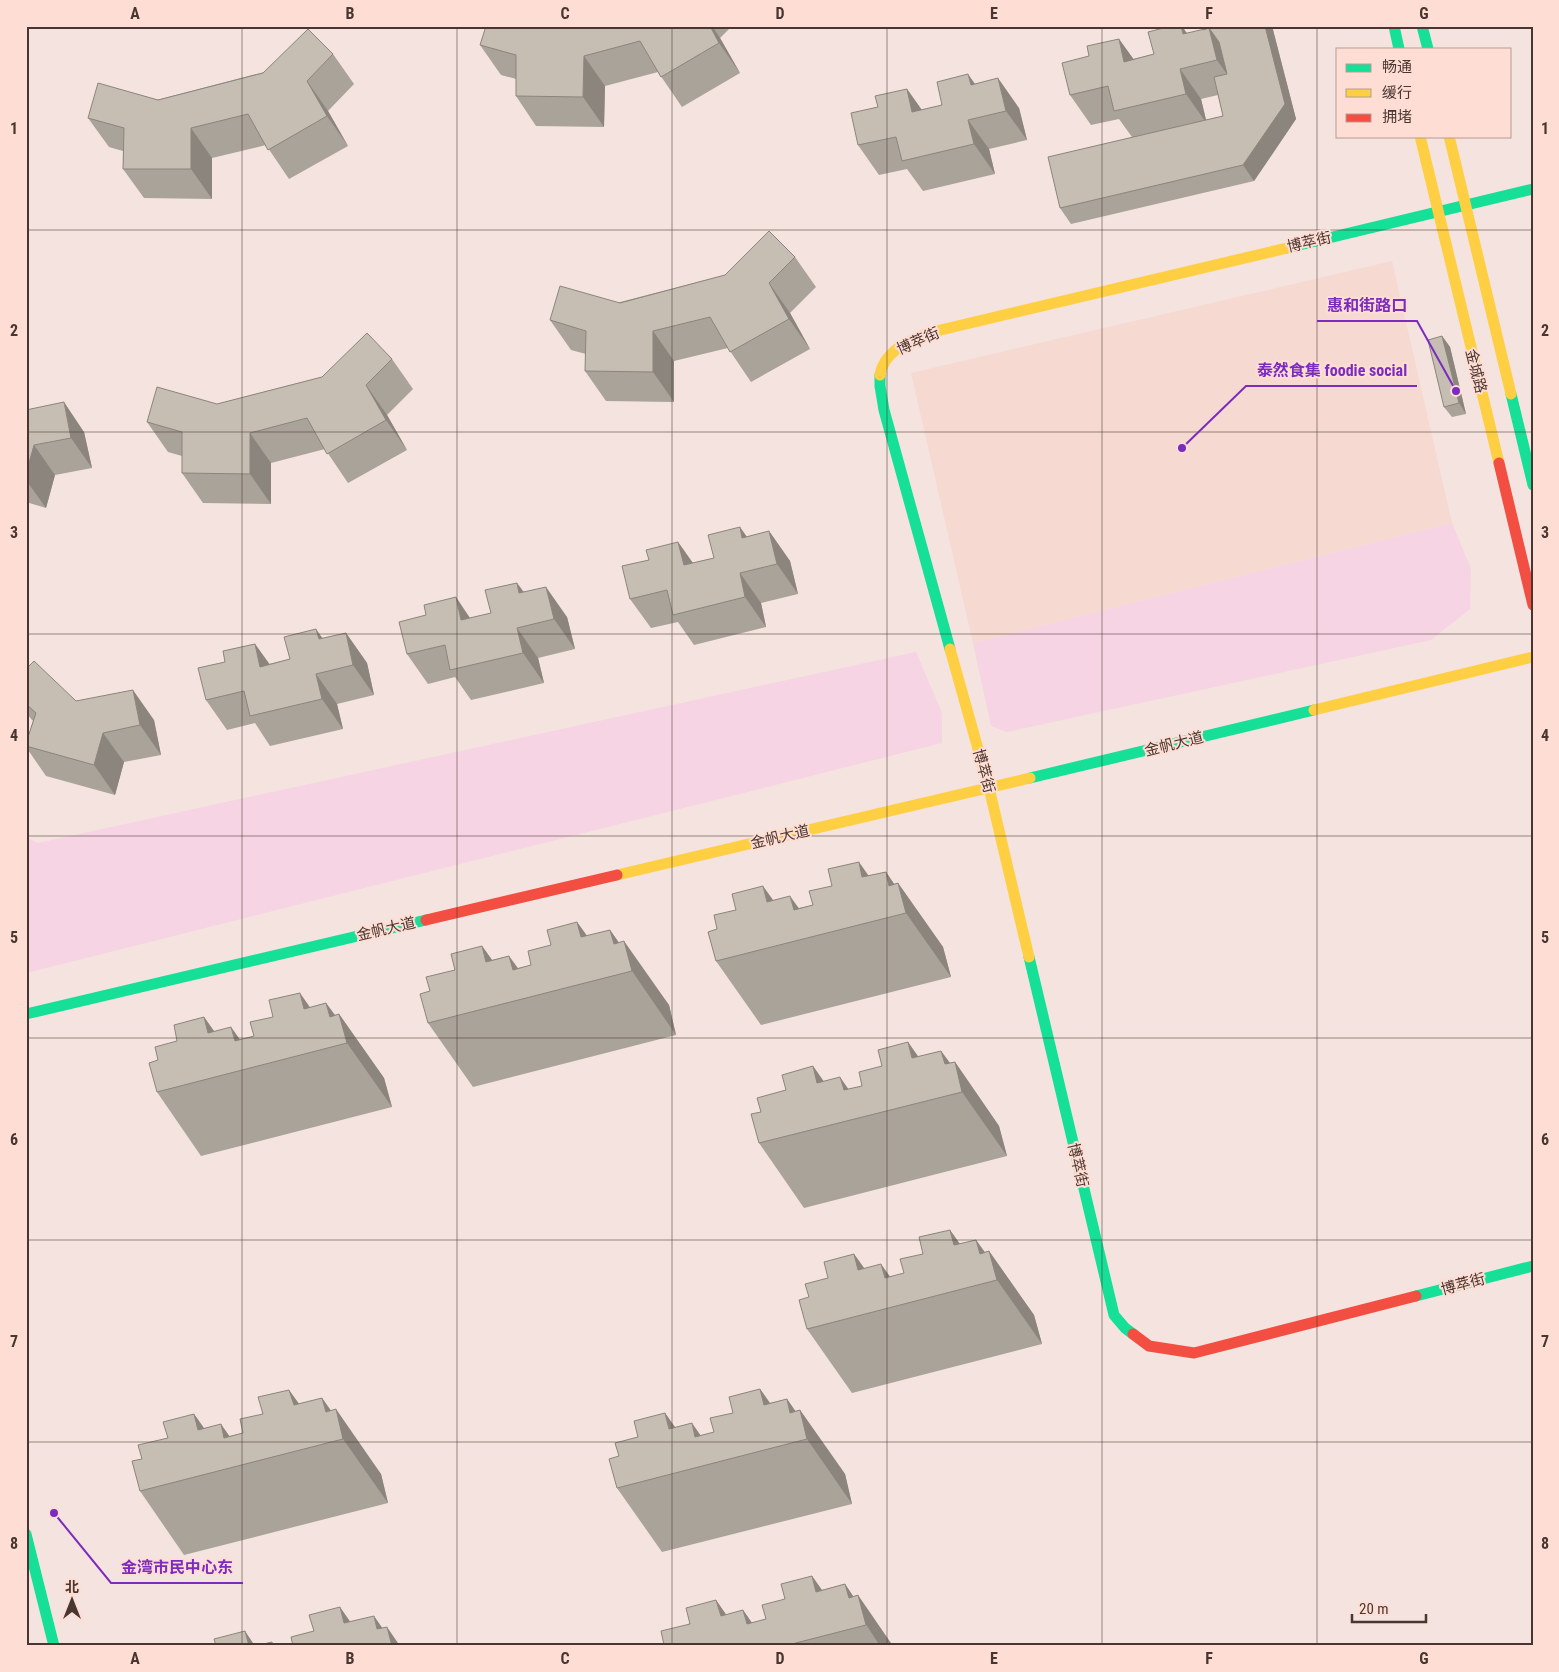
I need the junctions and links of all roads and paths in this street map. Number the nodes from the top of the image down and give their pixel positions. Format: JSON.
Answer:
{"nodes":[{"id":1,"x":1394,"y":26,"type":"edge"},
{"id":2,"x":1422,"y":26,"type":"edge"},
{"id":3,"x":1399,"y":48,"type":"edge"},
{"id":4,"x":1428,"y":48,"type":"edge"},
{"id":5,"x":1420,"y":138,"type":"edge"},
{"id":6,"x":1449,"y":138,"type":"edge"},
{"id":7,"x":1533,"y":188,"type":"edge"},
{"id":8,"x":1465,"y":205,"type":"junction"},
{"id":9,"x":1438,"y":211,"type":"junction"},
{"id":10,"x":1533,"y":485,"type":"edge"},
{"id":11,"x":1533,"y":605,"type":"edge"},
{"id":12,"x":1533,"y":657,"type":"edge"},
{"id":13,"x":989,"y":788,"type":"junction"},
{"id":14,"x":26,"y":1014,"type":"edge"},
{"id":15,"x":1533,"y":1266,"type":"edge"},
{"id":16,"x":26,"y":1534,"type":"edge"},
{"id":17,"x":54,"y":1646,"type":"edge"}],
"edges":[{"from":1,"to":3,"type":"street"},
{"from":2,"to":4,"type":"street"},
{"from":5,"to":9,"type":"street","name":"金城路"},
{"from":6,"to":8,"type":"street","name":"金城路"},
{"from":7,"to":8,"type":"street","name":"博萃街"},
{"from":8,"to":9,"type":"street","name":"博萃街"},
{"from":8,"to":10,"type":"street","name":"金城路"},
{"from":9,"to":11,"type":"street","name":"金城路"},
{"from":9,"to":13,"type":"street","name":"博萃街"},
{"from":12,"to":13,"type":"street","name":"金帆大道"},
{"from":13,"to":14,"type":"street","name":"金帆大道"},
{"from":13,"to":15,"type":"street","name":"博萃街"},
{"from":16,"to":17,"type":"street"}]}
